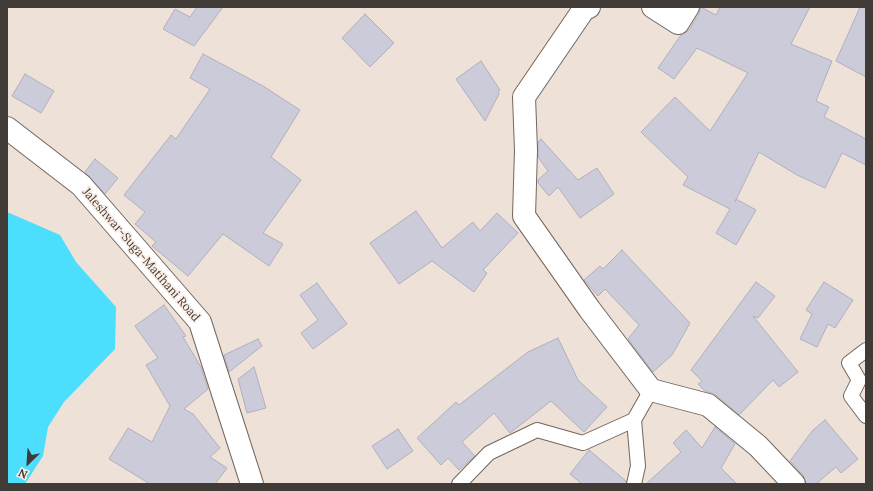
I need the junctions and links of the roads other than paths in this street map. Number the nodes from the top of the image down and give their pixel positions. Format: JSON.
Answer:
{"nodes":[{"id":1,"x":589,"y":7,"type":"edge"},
{"id":2,"x":654,"y":7,"type":"edge"},
{"id":3,"x":688,"y":7,"type":"edge"},
{"id":4,"x":7,"y":128,"type":"edge"},
{"id":5,"x":866,"y":350,"type":"edge"},
{"id":6,"x":651,"y":390,"type":"junction"},
{"id":7,"x":866,"y":416,"type":"edge"},
{"id":8,"x":634,"y":420,"type":"junction"},
{"id":9,"x":252,"y":484,"type":"edge"},
{"id":10,"x":459,"y":484,"type":"edge"},
{"id":11,"x":634,"y":484,"type":"edge"},
{"id":12,"x":794,"y":484,"type":"edge"}],
"edges":[{"from":1,"to":6,"type":"street"},
{"from":2,"to":3,"type":"street"},
{"from":4,"to":9,"type":"street","name":"Jaleshwar-Suga-Matihani Road"},
{"from":5,"to":7,"type":"lane"},
{"from":6,"to":8,"type":"lane"},
{"from":6,"to":12,"type":"street"},
{"from":8,"to":10,"type":"lane"},
{"from":8,"to":11,"type":"lane"}]}
